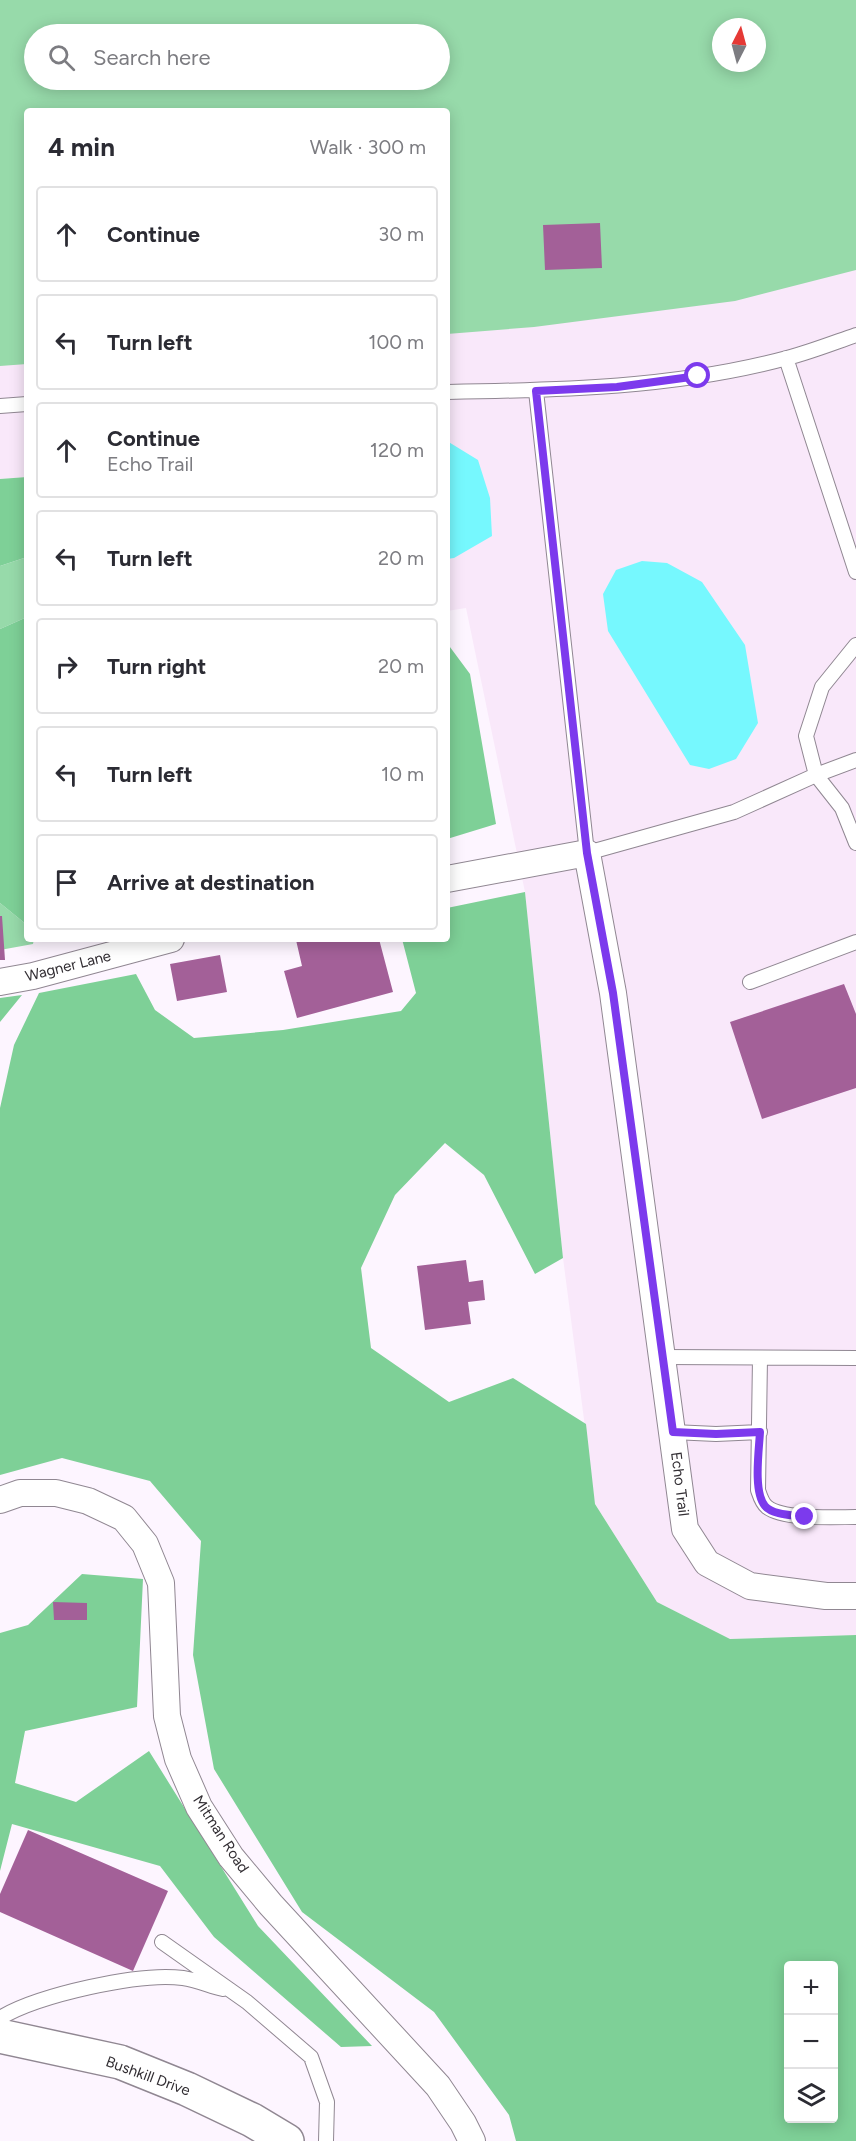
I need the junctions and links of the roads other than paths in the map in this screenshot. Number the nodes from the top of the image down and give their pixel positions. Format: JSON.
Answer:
{"nodes":[{"id":1,"x":856,"y":335,"type":"edge"},
{"id":2,"x":786,"y":358,"type":"junction"},
{"id":3,"x":536,"y":391,"type":"junction"},
{"id":4,"x":450,"y":392,"type":"edge"},
{"id":5,"x":24,"y":404,"type":"edge"},
{"id":6,"x":0,"y":406,"type":"edge"},
{"id":7,"x":853,"y":549,"type":"edge"},
{"id":8,"x":856,"y":572,"type":"edge"},
{"id":9,"x":854,"y":649,"type":"edge"},
{"id":10,"x":856,"y":760,"type":"edge"},
{"id":11,"x":816,"y":775,"type":"junction"},
{"id":12,"x":856,"y":843,"type":"edge"},
{"id":13,"x":587,"y":853,"type":"junction"},
{"id":14,"x":450,"y":878,"type":"edge"},
{"id":15,"x":160,"y":942,"type":"edge"},
{"id":16,"x":856,"y":942,"type":"edge"},
{"id":17,"x":0,"y":982,"type":"edge"},
{"id":18,"x":750,"y":982,"type":"dead end"},
{"id":19,"x":663,"y":1357,"type":"junction"},
{"id":20,"x":760,"y":1358,"type":"junction"},
{"id":21,"x":856,"y":1358,"type":"edge"},
{"id":22,"x":673,"y":1432,"type":"junction"},
{"id":23,"x":760,"y":1432,"type":"junction"},
{"id":24,"x":0,"y":1500,"type":"edge"},
{"id":25,"x":856,"y":1518,"type":"edge"},
{"id":26,"x":856,"y":1596,"type":"edge"},
{"id":27,"x":162,"y":1942,"type":"dead end"},
{"id":28,"x":234,"y":1993,"type":"junction"},
{"id":29,"x":0,"y":2018,"type":"edge"},
{"id":30,"x":0,"y":2036,"type":"edge"},
{"id":31,"x":287,"y":2141,"type":"edge"},
{"id":32,"x":326,"y":2141,"type":"edge"},
{"id":33,"x":472,"y":2141,"type":"edge"}],
"edges":[{"from":1,"to":2,"type":"lane"},
{"from":2,"to":3,"type":"lane"},
{"from":2,"to":7,"type":"lane"},
{"from":3,"to":4,"type":"lane"},
{"from":3,"to":13,"type":"lane"},
{"from":5,"to":6,"type":"lane"},
{"from":7,"to":8,"type":"lane"},
{"from":9,"to":11,"type":"lane"},
{"from":10,"to":11,"type":"lane"},
{"from":11,"to":12,"type":"lane"},
{"from":11,"to":13,"type":"lane"},
{"from":13,"to":14,"type":"street"},
{"from":13,"to":19,"type":"street","name":"Echo Trail"},
{"from":15,"to":17,"type":"street","name":"Wagner Lane"},
{"from":16,"to":18,"type":"lane"},
{"from":19,"to":20,"type":"lane"},
{"from":19,"to":22,"type":"street","name":"Echo Trail"},
{"from":20,"to":21,"type":"lane"},
{"from":20,"to":23,"type":"lane"},
{"from":22,"to":23,"type":"lane"},
{"from":22,"to":26,"type":"street","name":"Echo Trail"},
{"from":23,"to":25,"type":"lane"},
{"from":24,"to":33,"type":"street","name":"Mitman Road"},
{"from":27,"to":28,"type":"lane"},
{"from":28,"to":29,"type":"lane"},
{"from":28,"to":32,"type":"lane"},
{"from":30,"to":31,"type":"main road","name":"Bushkill Drive"}]}
